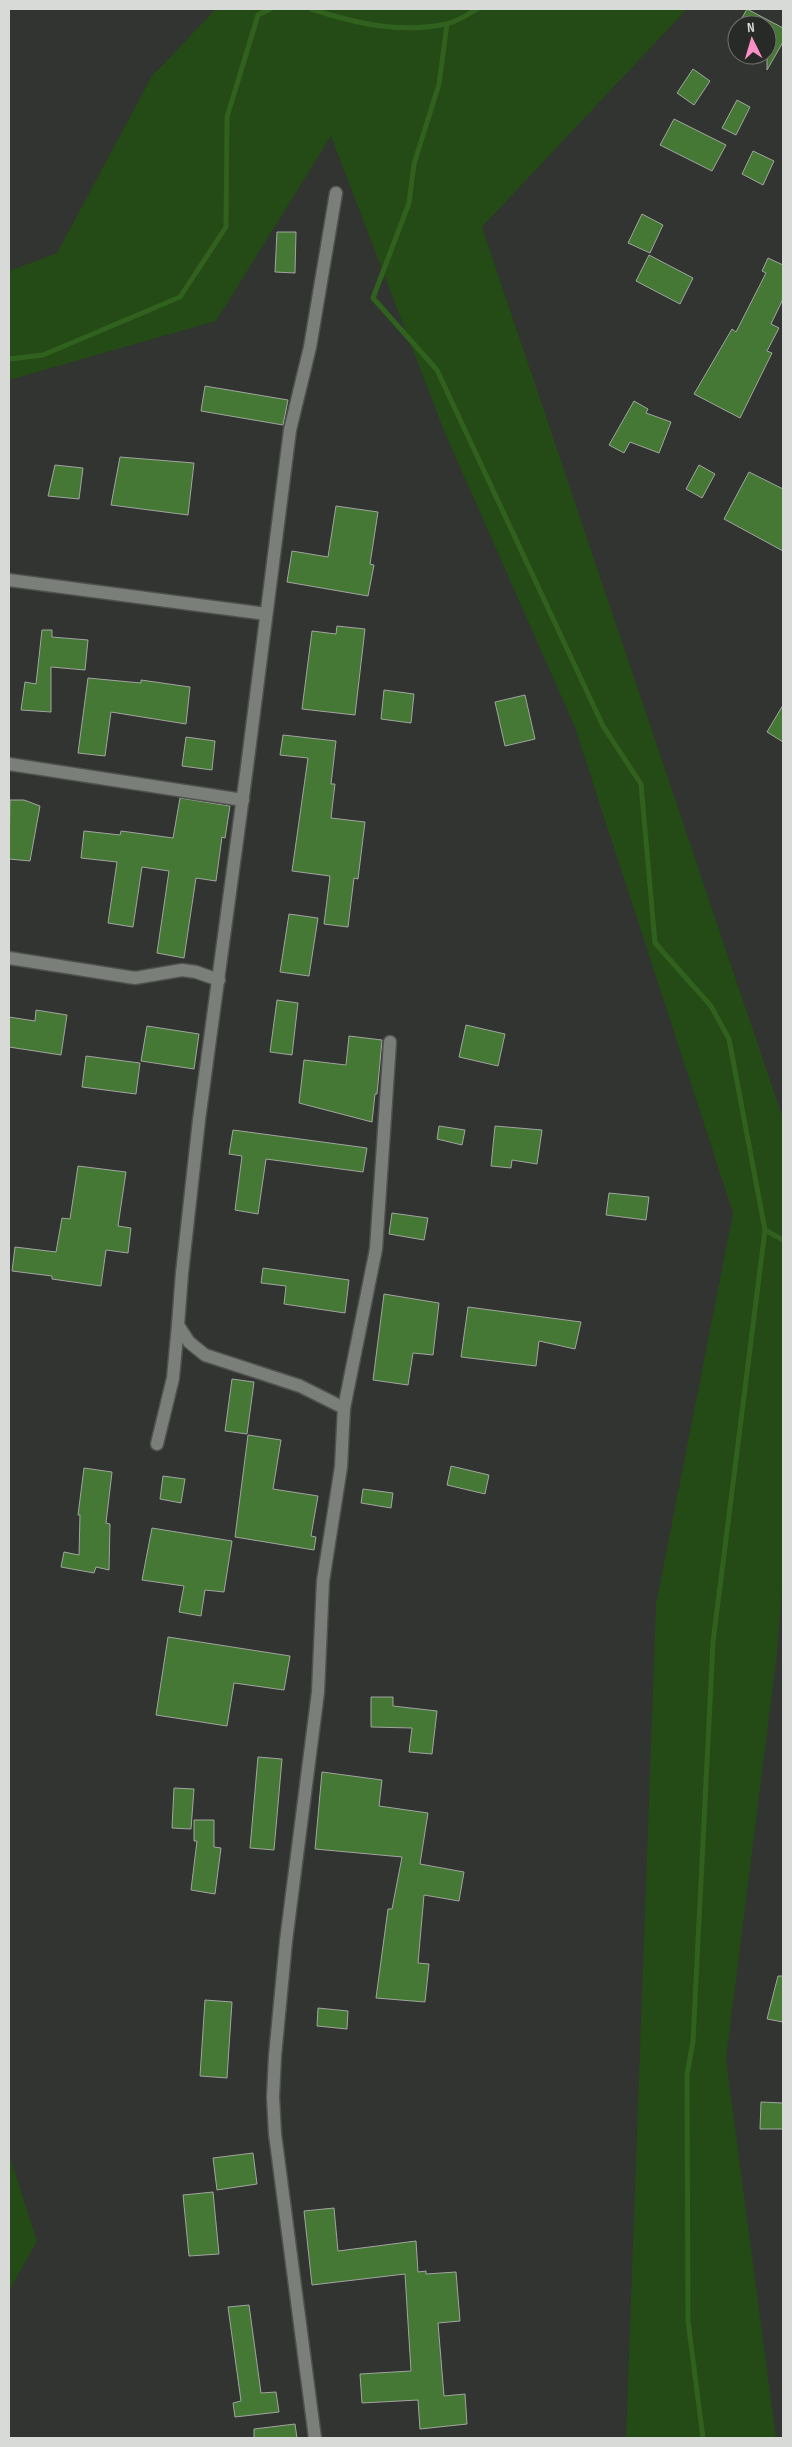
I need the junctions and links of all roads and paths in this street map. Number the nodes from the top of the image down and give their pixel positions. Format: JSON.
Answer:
{"nodes":[{"id":1,"x":336,"y":193,"type":"dead end"},
{"id":2,"x":9,"y":580,"type":"edge"},
{"id":3,"x":266,"y":614,"type":"junction"},
{"id":4,"x":9,"y":764,"type":"edge"},
{"id":5,"x":243,"y":800,"type":"junction"},
{"id":6,"x":9,"y":958,"type":"edge"},
{"id":7,"x":218,"y":980,"type":"junction"},
{"id":8,"x":390,"y":1042,"type":"dead end"},
{"id":9,"x":178,"y":1325,"type":"junction"},
{"id":10,"x":344,"y":1408,"type":"junction"},
{"id":11,"x":157,"y":1444,"type":"dead end"},
{"id":12,"x":315,"y":2438,"type":"edge"}],
"edges":[{"from":1,"to":3,"type":"street"},
{"from":2,"to":3,"type":"street"},
{"from":3,"to":5,"type":"street"},
{"from":4,"to":5,"type":"street"},
{"from":5,"to":7,"type":"street"},
{"from":6,"to":7,"type":"street"},
{"from":7,"to":9,"type":"street"},
{"from":8,"to":10,"type":"street"},
{"from":9,"to":10,"type":"street"},
{"from":9,"to":11,"type":"street"},
{"from":10,"to":12,"type":"street"}]}
